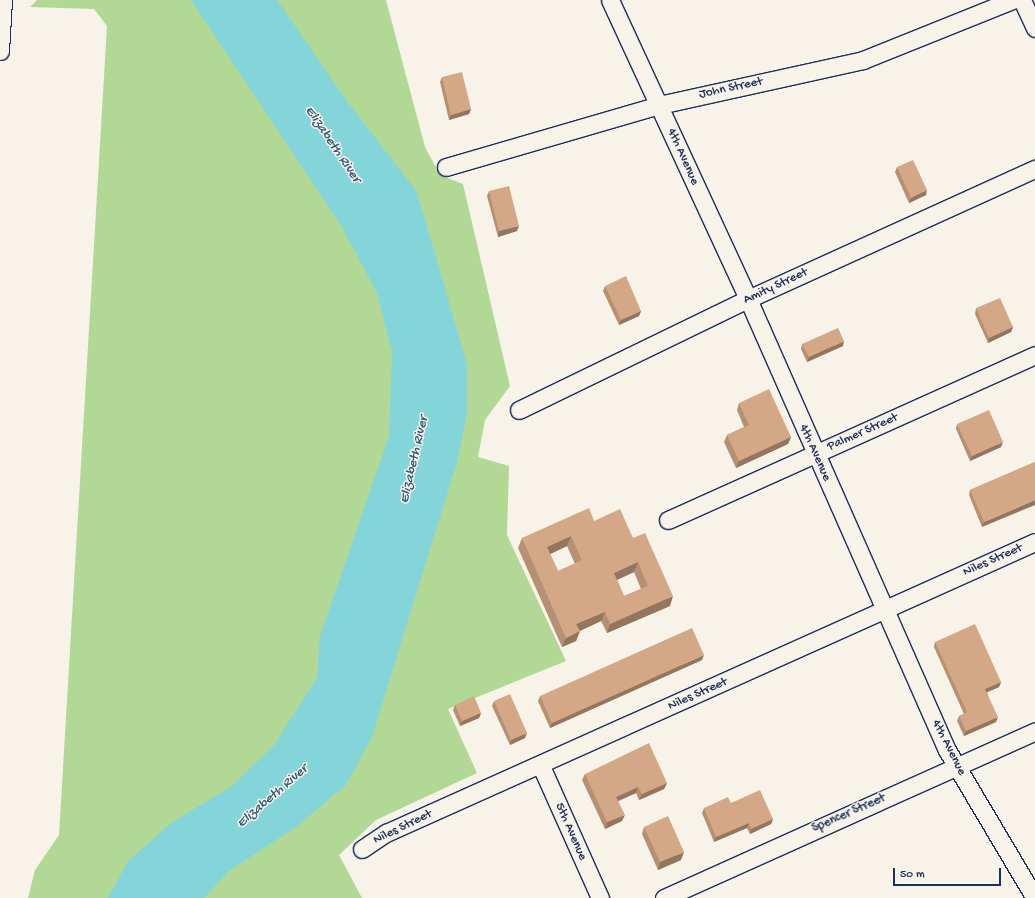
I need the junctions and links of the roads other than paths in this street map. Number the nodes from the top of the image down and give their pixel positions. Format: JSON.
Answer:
{"nodes":[{"id":1,"x":3,"y":0,"type":"edge"},
{"id":2,"x":610,"y":0,"type":"edge"},
{"id":3,"x":1012,"y":0,"type":"edge"},
{"id":4,"x":1022,"y":0,"type":"edge"},
{"id":5,"x":1035,"y":28,"type":"edge"},
{"id":6,"x":0,"y":51,"type":"edge"},
{"id":7,"x":659,"y":105,"type":"junction"},
{"id":8,"x":446,"y":167,"type":"dead end"},
{"id":9,"x":1035,"y":169,"type":"edge"},
{"id":10,"x":748,"y":299,"type":"junction"},
{"id":11,"x":1035,"y":355,"type":"edge"},
{"id":12,"x":519,"y":410,"type":"dead end"},
{"id":13,"x":815,"y":455,"type":"junction"},
{"id":14,"x":668,"y":520,"type":"dead end"},
{"id":15,"x":1035,"y":542,"type":"edge"},
{"id":16,"x":884,"y":610,"type":"junction"},
{"id":17,"x":1035,"y":732,"type":"edge"},
{"id":18,"x":541,"y":766,"type":"junction"},
{"id":19,"x":955,"y":767,"type":"junction"},
{"id":20,"x":362,"y":849,"type":"dead end"},
{"id":21,"x":600,"y":898,"type":"edge"},
{"id":22,"x":664,"y":898,"type":"edge"},
{"id":23,"x":1035,"y":898,"type":"edge"}],
"edges":[{"from":1,"to":6,"type":"street"},
{"from":2,"to":7,"type":"street","name":"4th Avenue"},
{"from":3,"to":7,"type":"street","name":"John Street"},
{"from":4,"to":5,"type":"street"},
{"from":7,"to":8,"type":"street","name":"John Street"},
{"from":7,"to":10,"type":"street","name":"4th Avenue"},
{"from":9,"to":10,"type":"street","name":"Amity Street"},
{"from":10,"to":12,"type":"street","name":"Amity Street"},
{"from":10,"to":13,"type":"street","name":"4th Avenue"},
{"from":11,"to":13,"type":"street","name":"Palmer Street"},
{"from":13,"to":14,"type":"street","name":"Palmer Street"},
{"from":13,"to":16,"type":"street","name":"4th Avenue"},
{"from":15,"to":16,"type":"street","name":"Niles Street"},
{"from":16,"to":18,"type":"street","name":"Niles Street"},
{"from":16,"to":19,"type":"street","name":"4th Avenue"},
{"from":17,"to":19,"type":"street","name":"Spencer Street"},
{"from":18,"to":20,"type":"street","name":"Niles Street"},
{"from":18,"to":21,"type":"street","name":"5th Avenue"},
{"from":19,"to":22,"type":"street","name":"Spencer Street"},
{"from":19,"to":23,"type":"street","name":"4th Avenue"}]}
